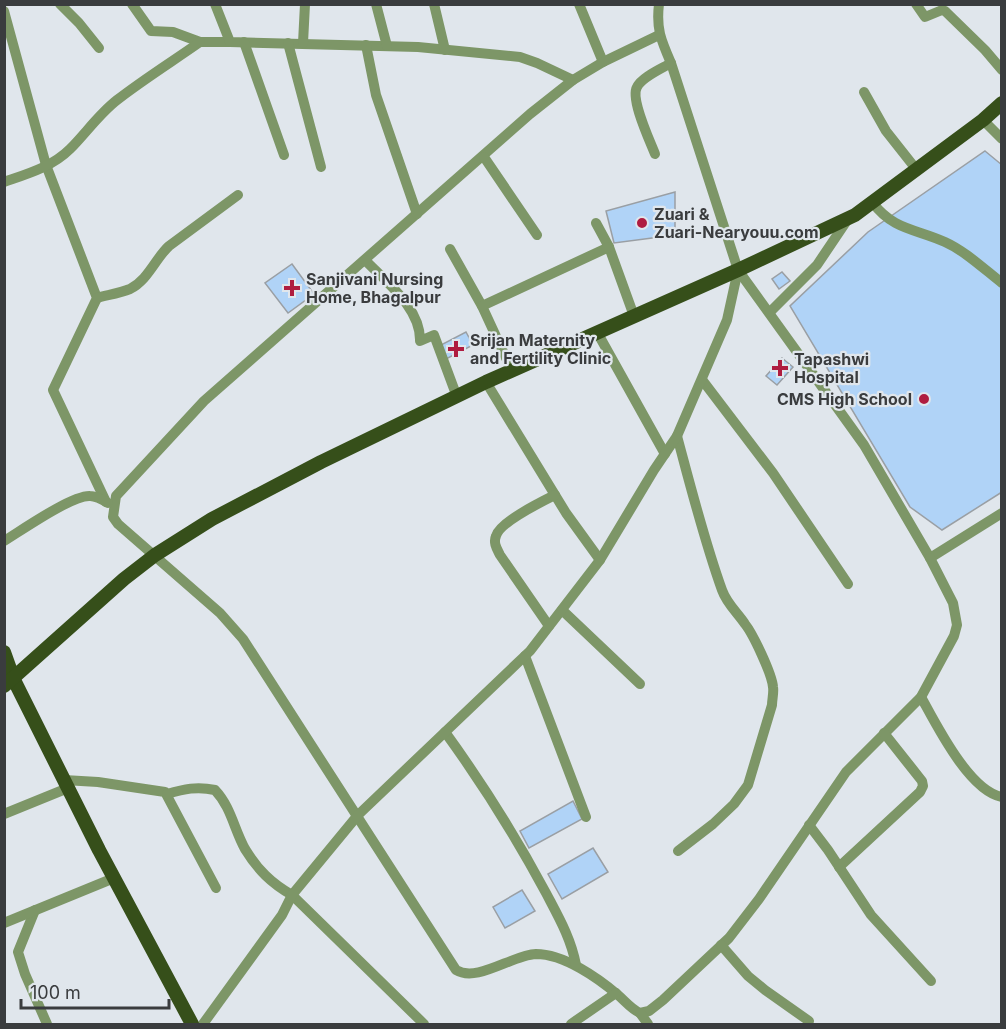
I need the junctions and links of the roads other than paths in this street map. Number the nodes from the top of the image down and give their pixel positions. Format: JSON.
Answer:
{"nodes":[{"id":1,"x":60,"y":4,"type":"edge"},
{"id":2,"x":132,"y":4,"type":"edge"},
{"id":3,"x":215,"y":4,"type":"edge"},
{"id":4,"x":305,"y":4,"type":"edge"},
{"id":5,"x":375,"y":4,"type":"edge"},
{"id":6,"x":434,"y":4,"type":"edge"},
{"id":7,"x":579,"y":4,"type":"edge"},
{"id":8,"x":659,"y":4,"type":"edge"},
{"id":9,"x":916,"y":4,"type":"edge"},
{"id":10,"x":944,"y":8,"type":"edge"},
{"id":11,"x":4,"y":11,"type":"edge"},
{"id":12,"x":659,"y":35,"type":"junction"},
{"id":13,"x":200,"y":42,"type":"junction"},
{"id":14,"x":230,"y":42,"type":"junction"},
{"id":15,"x":244,"y":42,"type":"junction"},
{"id":16,"x":288,"y":43,"type":"junction"},
{"id":17,"x":303,"y":44,"type":"junction"},
{"id":18,"x":366,"y":45,"type":"junction"},
{"id":19,"x":387,"y":46,"type":"junction"},
{"id":20,"x":99,"y":48,"type":"dead end"},
{"id":21,"x":9,"y":50,"type":"edge"},
{"id":22,"x":446,"y":50,"type":"junction"},
{"id":23,"x":603,"y":62,"type":"junction"},
{"id":24,"x":671,"y":63,"type":"junction"},
{"id":25,"x":1002,"y":70,"type":"edge"},
{"id":26,"x":573,"y":80,"type":"junction"},
{"id":27,"x":864,"y":92,"type":"dead end"},
{"id":28,"x":1002,"y":103,"type":"edge"},
{"id":29,"x":983,"y":120,"type":"junction"},
{"id":30,"x":1002,"y":139,"type":"edge"},
{"id":31,"x":655,"y":154,"type":"dead end"},
{"id":32,"x":284,"y":155,"type":"dead end"},
{"id":33,"x":484,"y":157,"type":"junction"},
{"id":34,"x":46,"y":165,"type":"junction"},
{"id":35,"x":321,"y":167,"type":"dead end"},
{"id":36,"x":916,"y":169,"type":"junction"},
{"id":37,"x":4,"y":182,"type":"edge"},
{"id":38,"x":238,"y":195,"type":"dead end"},
{"id":39,"x":873,"y":203,"type":"junction"},
{"id":40,"x":417,"y":214,"type":"junction"},
{"id":41,"x":848,"y":219,"type":"junction"},
{"id":42,"x":596,"y":223,"type":"dead end"},
{"id":43,"x":537,"y":235,"type":"dead end"},
{"id":44,"x":609,"y":247,"type":"junction"},
{"id":45,"x":450,"y":249,"type":"dead end"},
{"id":46,"x":365,"y":260,"type":"junction"},
{"id":47,"x":738,"y":270,"type":"junction"},
{"id":48,"x":1002,"y":283,"type":"edge"},
{"id":49,"x":97,"y":298,"type":"junction"},
{"id":50,"x":482,"y":306,"type":"junction"},
{"id":51,"x":770,"y":312,"type":"junction"},
{"id":52,"x":634,"y":316,"type":"junction"},
{"id":53,"x":597,"y":332,"type":"junction"},
{"id":54,"x":512,"y":370,"type":"junction"},
{"id":55,"x":703,"y":381,"type":"junction"},
{"id":56,"x":486,"y":382,"type":"junction"},
{"id":57,"x":457,"y":397,"type":"junction"},
{"id":58,"x":677,"y":436,"type":"junction"},
{"id":59,"x":665,"y":454,"type":"junction"},
{"id":60,"x":555,"y":495,"type":"junction"},
{"id":61,"x":110,"y":503,"type":"junction"},
{"id":62,"x":1002,"y":513,"type":"edge"},
{"id":63,"x":4,"y":541,"type":"edge"},
{"id":64,"x":155,"y":555,"type":"junction"},
{"id":65,"x":930,"y":558,"type":"junction"},
{"id":66,"x":600,"y":560,"type":"junction"},
{"id":67,"x":848,"y":584,"type":"dead end"},
{"id":68,"x":562,"y":610,"type":"junction"},
{"id":69,"x":549,"y":626,"type":"junction"},
{"id":70,"x":4,"y":652,"type":"edge"},
{"id":71,"x":525,"y":656,"type":"junction"},
{"id":72,"x":9,"y":683,"type":"edge"},
{"id":73,"x":640,"y":684,"type":"dead end"},
{"id":74,"x":921,"y":697,"type":"junction"},
{"id":75,"x":445,"y":732,"type":"junction"},
{"id":76,"x":884,"y":733,"type":"junction"},
{"id":77,"x":66,"y":784,"type":"junction"},
{"id":78,"x":167,"y":794,"type":"junction"},
{"id":79,"x":1002,"y":796,"type":"edge"},
{"id":80,"x":4,"y":814,"type":"edge"},
{"id":81,"x":358,"y":815,"type":"junction"},
{"id":82,"x":586,"y":817,"type":"dead end"},
{"id":83,"x":809,"y":825,"type":"junction"},
{"id":84,"x":678,"y":851,"type":"dead end"},
{"id":85,"x":839,"y":867,"type":"junction"},
{"id":86,"x":114,"y":878,"type":"junction"},
{"id":87,"x":216,"y":888,"type":"dead end"},
{"id":88,"x":292,"y":895,"type":"junction"},
{"id":89,"x":35,"y":910,"type":"junction"},
{"id":90,"x":4,"y":923,"type":"edge"},
{"id":91,"x":722,"y":945,"type":"junction"},
{"id":92,"x":576,"y":965,"type":"junction"},
{"id":93,"x":931,"y":981,"type":"dead end"},
{"id":94,"x":616,"y":993,"type":"junction"},
{"id":95,"x":640,"y":1013,"type":"junction"},
{"id":96,"x":809,"y":1021,"type":"dead end"},
{"id":97,"x":47,"y":1024,"type":"edge"},
{"id":98,"x":192,"y":1024,"type":"edge"},
{"id":99,"x":203,"y":1024,"type":"edge"},
{"id":100,"x":424,"y":1024,"type":"edge"},
{"id":101,"x":571,"y":1024,"type":"edge"},
{"id":102,"x":648,"y":1024,"type":"edge"}],
"edges":[{"from":1,"to":20,"type":"street"},
{"from":2,"to":13,"type":"street"},
{"from":3,"to":14,"type":"street"},
{"from":4,"to":17,"type":"street"},
{"from":5,"to":19,"type":"street"},
{"from":6,"to":22,"type":"street"},
{"from":7,"to":23,"type":"street"},
{"from":8,"to":12,"type":"street"},
{"from":9,"to":10,"type":"street"},
{"from":10,"to":25,"type":"street"},
{"from":11,"to":21,"type":"street"},
{"from":12,"to":23,"type":"street"},
{"from":12,"to":24,"type":"street"},
{"from":13,"to":14,"type":"street"},
{"from":13,"to":34,"type":"street"},
{"from":14,"to":15,"type":"street"},
{"from":15,"to":16,"type":"street"},
{"from":15,"to":32,"type":"street"},
{"from":16,"to":17,"type":"street"},
{"from":16,"to":35,"type":"street"},
{"from":17,"to":18,"type":"street"},
{"from":18,"to":19,"type":"street"},
{"from":18,"to":40,"type":"street"},
{"from":19,"to":22,"type":"street"},
{"from":21,"to":34,"type":"street"},
{"from":22,"to":26,"type":"street"},
{"from":23,"to":26,"type":"street"},
{"from":24,"to":31,"type":"street"},
{"from":24,"to":47,"type":"street"},
{"from":26,"to":33,"type":"street"},
{"from":27,"to":36,"type":"street"},
{"from":28,"to":29,"type":"main road"},
{"from":29,"to":30,"type":"street"},
{"from":29,"to":36,"type":"main road"},
{"from":33,"to":40,"type":"street"},
{"from":33,"to":43,"type":"street"},
{"from":34,"to":37,"type":"street"},
{"from":34,"to":49,"type":"street"},
{"from":36,"to":39,"type":"main road"},
{"from":38,"to":49,"type":"street"},
{"from":39,"to":41,"type":"main road"},
{"from":39,"to":48,"type":"street"},
{"from":40,"to":46,"type":"street"},
{"from":41,"to":47,"type":"main road"},
{"from":41,"to":51,"type":"street"},
{"from":42,"to":44,"type":"street"},
{"from":44,"to":50,"type":"street"},
{"from":44,"to":52,"type":"street"},
{"from":45,"to":50,"type":"street"},
{"from":46,"to":57,"type":"street"},
{"from":46,"to":61,"type":"street"},
{"from":47,"to":51,"type":"street"},
{"from":47,"to":52,"type":"main road"},
{"from":47,"to":55,"type":"street"},
{"from":49,"to":61,"type":"street"},
{"from":50,"to":54,"type":"street"},
{"from":51,"to":65,"type":"street"},
{"from":52,"to":53,"type":"main road"},
{"from":53,"to":54,"type":"main road"},
{"from":53,"to":59,"type":"street"},
{"from":54,"to":56,"type":"main road"},
{"from":55,"to":58,"type":"street"},
{"from":55,"to":67,"type":"street"},
{"from":56,"to":57,"type":"main road"},
{"from":56,"to":60,"type":"street"},
{"from":57,"to":64,"type":"main road"},
{"from":58,"to":59,"type":"street"},
{"from":58,"to":84,"type":"street"},
{"from":59,"to":66,"type":"street"},
{"from":60,"to":66,"type":"street"},
{"from":60,"to":69,"type":"street"},
{"from":61,"to":63,"type":"street"},
{"from":61,"to":64,"type":"street"},
{"from":62,"to":65,"type":"street"},
{"from":64,"to":72,"type":"main road"},
{"from":64,"to":81,"type":"street"},
{"from":65,"to":74,"type":"street"},
{"from":66,"to":68,"type":"street"},
{"from":68,"to":69,"type":"street"},
{"from":68,"to":73,"type":"street"},
{"from":69,"to":71,"type":"street"},
{"from":70,"to":72,"type":"main road"},
{"from":71,"to":75,"type":"street"},
{"from":71,"to":82,"type":"street"},
{"from":72,"to":77,"type":"main road"},
{"from":74,"to":76,"type":"street"},
{"from":74,"to":79,"type":"street"},
{"from":75,"to":81,"type":"street"},
{"from":75,"to":92,"type":"street"},
{"from":76,"to":83,"type":"street"},
{"from":76,"to":85,"type":"street"},
{"from":77,"to":78,"type":"street"},
{"from":77,"to":80,"type":"street"},
{"from":77,"to":86,"type":"main road"},
{"from":78,"to":87,"type":"street"},
{"from":78,"to":88,"type":"street"},
{"from":81,"to":88,"type":"street"},
{"from":81,"to":92,"type":"street"},
{"from":83,"to":85,"type":"street"},
{"from":83,"to":91,"type":"street"},
{"from":85,"to":93,"type":"street"},
{"from":86,"to":89,"type":"street"},
{"from":86,"to":98,"type":"main road"},
{"from":88,"to":99,"type":"street"},
{"from":88,"to":100,"type":"street"},
{"from":89,"to":90,"type":"street"},
{"from":89,"to":97,"type":"street"},
{"from":91,"to":95,"type":"street"},
{"from":91,"to":96,"type":"street"},
{"from":92,"to":94,"type":"street"},
{"from":94,"to":95,"type":"street"},
{"from":94,"to":101,"type":"street"},
{"from":95,"to":102,"type":"street"}]}
